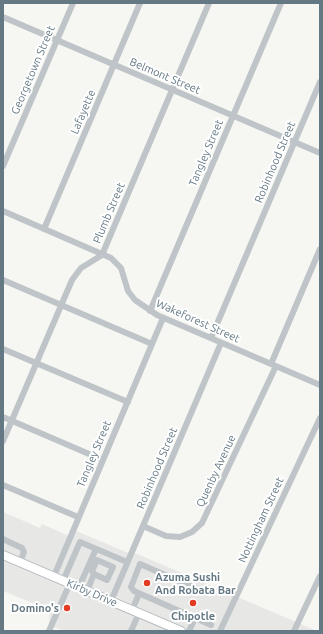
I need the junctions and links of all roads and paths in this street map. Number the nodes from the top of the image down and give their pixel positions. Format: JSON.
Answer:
{"nodes":[{"id":1,"x":73,"y":3,"type":"edge"},
{"id":2,"x":140,"y":3,"type":"edge"},
{"id":3,"x":209,"y":3,"type":"edge"},
{"id":4,"x":282,"y":3,"type":"edge"},
{"id":5,"x":3,"y":17,"type":"edge"},
{"id":6,"x":57,"y":40,"type":"junction"},
{"id":7,"x":114,"y":65,"type":"junction"},
{"id":8,"x":320,"y":82,"type":"edge"},
{"id":9,"x":173,"y":90,"type":"junction"},
{"id":10,"x":233,"y":116,"type":"junction"},
{"id":11,"x":295,"y":142,"type":"junction"},
{"id":12,"x":320,"y":153,"type":"edge"},
{"id":13,"x":3,"y":166,"type":"edge"},
{"id":14,"x":3,"y":211,"type":"edge"},
{"id":15,"x":44,"y":229,"type":"junction"},
{"id":16,"x":320,"y":249,"type":"edge"},
{"id":17,"x":102,"y":255,"type":"junction"},
{"id":18,"x":3,"y":280,"type":"edge"},
{"id":19,"x":61,"y":305,"type":"junction"},
{"id":20,"x":150,"y":311,"type":"junction"},
{"id":21,"x":163,"y":318,"type":"junction"},
{"id":22,"x":211,"y":338,"type":"junction"},
{"id":23,"x":221,"y":343,"type":"junction"},
{"id":24,"x":152,"y":344,"type":"junction"},
{"id":25,"x":3,"y":349,"type":"edge"},
{"id":26,"x":36,"y":363,"type":"junction"},
{"id":27,"x":273,"y":365,"type":"junction"},
{"id":28,"x":320,"y":385,"type":"edge"},
{"id":29,"x":128,"y":402,"type":"junction"},
{"id":30,"x":3,"y":417,"type":"edge"},
{"id":31,"x":320,"y":418,"type":"edge"},
{"id":32,"x":12,"y":421,"type":"junction"},
{"id":33,"x":3,"y":441,"type":"edge"},
{"id":34,"x":103,"y":460,"type":"junction"},
{"id":35,"x":3,"y":485,"type":"edge"},
{"id":36,"x":78,"y":518,"type":"junction"},
{"id":37,"x":143,"y":526,"type":"junction"},
{"id":38,"x":3,"y":539,"type":"edge"},
{"id":39,"x":96,"y":549,"type":"junction"},
{"id":40,"x":3,"y":555,"type":"edge"},
{"id":41,"x":20,"y":562,"type":"junction"},
{"id":42,"x":127,"y":562,"type":"junction"},
{"id":43,"x":94,"y":574,"type":"junction"},
{"id":44,"x":54,"y":576,"type":"junction"},
{"id":45,"x":320,"y":576,"type":"edge"},
{"id":46,"x":67,"y":582,"type":"junction"},
{"id":47,"x":83,"y":589,"type":"junction"},
{"id":48,"x":206,"y":593,"type":"dead end"},
{"id":49,"x":139,"y":594,"type":"junction"},
{"id":50,"x":111,"y":601,"type":"junction"},
{"id":51,"x":136,"y":611,"type":"junction"},
{"id":52,"x":195,"y":618,"type":"junction"},
{"id":53,"x":211,"y":625,"type":"dead end"},
{"id":54,"x":49,"y":631,"type":"edge"},
{"id":55,"x":131,"y":631,"type":"edge"},
{"id":56,"x":181,"y":631,"type":"edge"},
{"id":57,"x":189,"y":631,"type":"edge"},
{"id":58,"x":220,"y":631,"type":"edge"},
{"id":59,"x":294,"y":631,"type":"edge"}],
"edges":[{"from":1,"to":6,"type":"street","name":"Georgetown Street"},
{"from":2,"to":7,"type":"street","name":"Lafayette"},
{"from":3,"to":9,"type":"street","name":"Plumb Street"},
{"from":4,"to":10,"type":"street","name":"Tangley Street"},
{"from":5,"to":6,"type":"street","name":"Belmont Street"},
{"from":6,"to":7,"type":"street","name":"Belmont Street"},
{"from":6,"to":13,"type":"street","name":"Georgetown Street"},
{"from":7,"to":9,"type":"street","name":"Belmont Street"},
{"from":7,"to":15,"type":"street","name":"Lafayette"},
{"from":8,"to":11,"type":"street","name":"Robinhood Street"},
{"from":9,"to":10,"type":"street","name":"Belmont Street"},
{"from":9,"to":17,"type":"street","name":"Plumb Street"},
{"from":10,"to":11,"type":"street","name":"Belmont Street"},
{"from":10,"to":20,"type":"street","name":"Tangley Street"},
{"from":11,"to":12,"type":"street","name":"Belmont Street"},
{"from":11,"to":22,"type":"street","name":"Robinhood Street"},
{"from":14,"to":15,"type":"street","name":"Wakeforest Street"},
{"from":15,"to":17,"type":"street","name":"Wakeforest Street"},
{"from":16,"to":27,"type":"street","name":"Quenby Avenue"},
{"from":17,"to":19,"type":"street","name":"Plumb Street"},
{"from":17,"to":20,"type":"street","name":"Wakeforest Street"},
{"from":18,"to":19,"type":"street"},
{"from":19,"to":24,"type":"street"},
{"from":19,"to":26,"type":"street","name":"Plumb Street"},
{"from":20,"to":21,"type":"street","name":"Wakeforest Street"},
{"from":21,"to":22,"type":"street","name":"Wakeforest Street"},
{"from":21,"to":24,"type":"street","name":"Tangley Street"},
{"from":22,"to":23,"type":"street","name":"Wakeforest Street"},
{"from":23,"to":27,"type":"street","name":"Wakeforest Street"},
{"from":23,"to":37,"type":"street","name":"Robinhood Street"},
{"from":24,"to":29,"type":"street","name":"Tangley Street"},
{"from":25,"to":26,"type":"street"},
{"from":26,"to":29,"type":"street"},
{"from":26,"to":32,"type":"street","name":"Plumb Street"},
{"from":27,"to":28,"type":"street","name":"Wakeforest Street"},
{"from":27,"to":37,"type":"street","name":"Quenby Avenue"},
{"from":29,"to":34,"type":"street","name":"Tangley Street"},
{"from":30,"to":32,"type":"street"},
{"from":31,"to":58,"type":"street","name":"Nottingham Street"},
{"from":32,"to":33,"type":"street","name":"Plumb Street"},
{"from":32,"to":34,"type":"street"},
{"from":34,"to":36,"type":"street","name":"Tangley Street"},
{"from":35,"to":36,"type":"street"},
{"from":36,"to":44,"type":"street","name":"Tangley Street"},
{"from":37,"to":42,"type":"street","name":"Robinhood Street"},
{"from":38,"to":41,"type":"street"},
{"from":39,"to":42,"type":"street"},
{"from":39,"to":46,"type":"street"},
{"from":39,"to":47,"type":"street"},
{"from":40,"to":41,"type":"main road","name":"Kirby Drive"},
{"from":41,"to":44,"type":"main road","name":"Kirby Drive"},
{"from":42,"to":50,"type":"street","name":"Robinhood Street"},
{"from":43,"to":43,"type":"street"},
{"from":43,"to":47,"type":"street"},
{"from":44,"to":46,"type":"main road","name":"Kirby Drive"},
{"from":45,"to":59,"type":"street"},
{"from":46,"to":47,"type":"main road","name":"Kirby Drive"},
{"from":46,"to":54,"type":"street"},
{"from":47,"to":50,"type":"main road","name":"Kirby Drive"},
{"from":48,"to":49,"type":"street"},
{"from":49,"to":51,"type":"street"},
{"from":49,"to":52,"type":"street"},
{"from":50,"to":51,"type":"main road","name":"Kirby Drive"},
{"from":51,"to":55,"type":"street"},
{"from":51,"to":56,"type":"main road","name":"Kirby Drive"},
{"from":52,"to":53,"type":"street"},
{"from":52,"to":57,"type":"street"}]}
